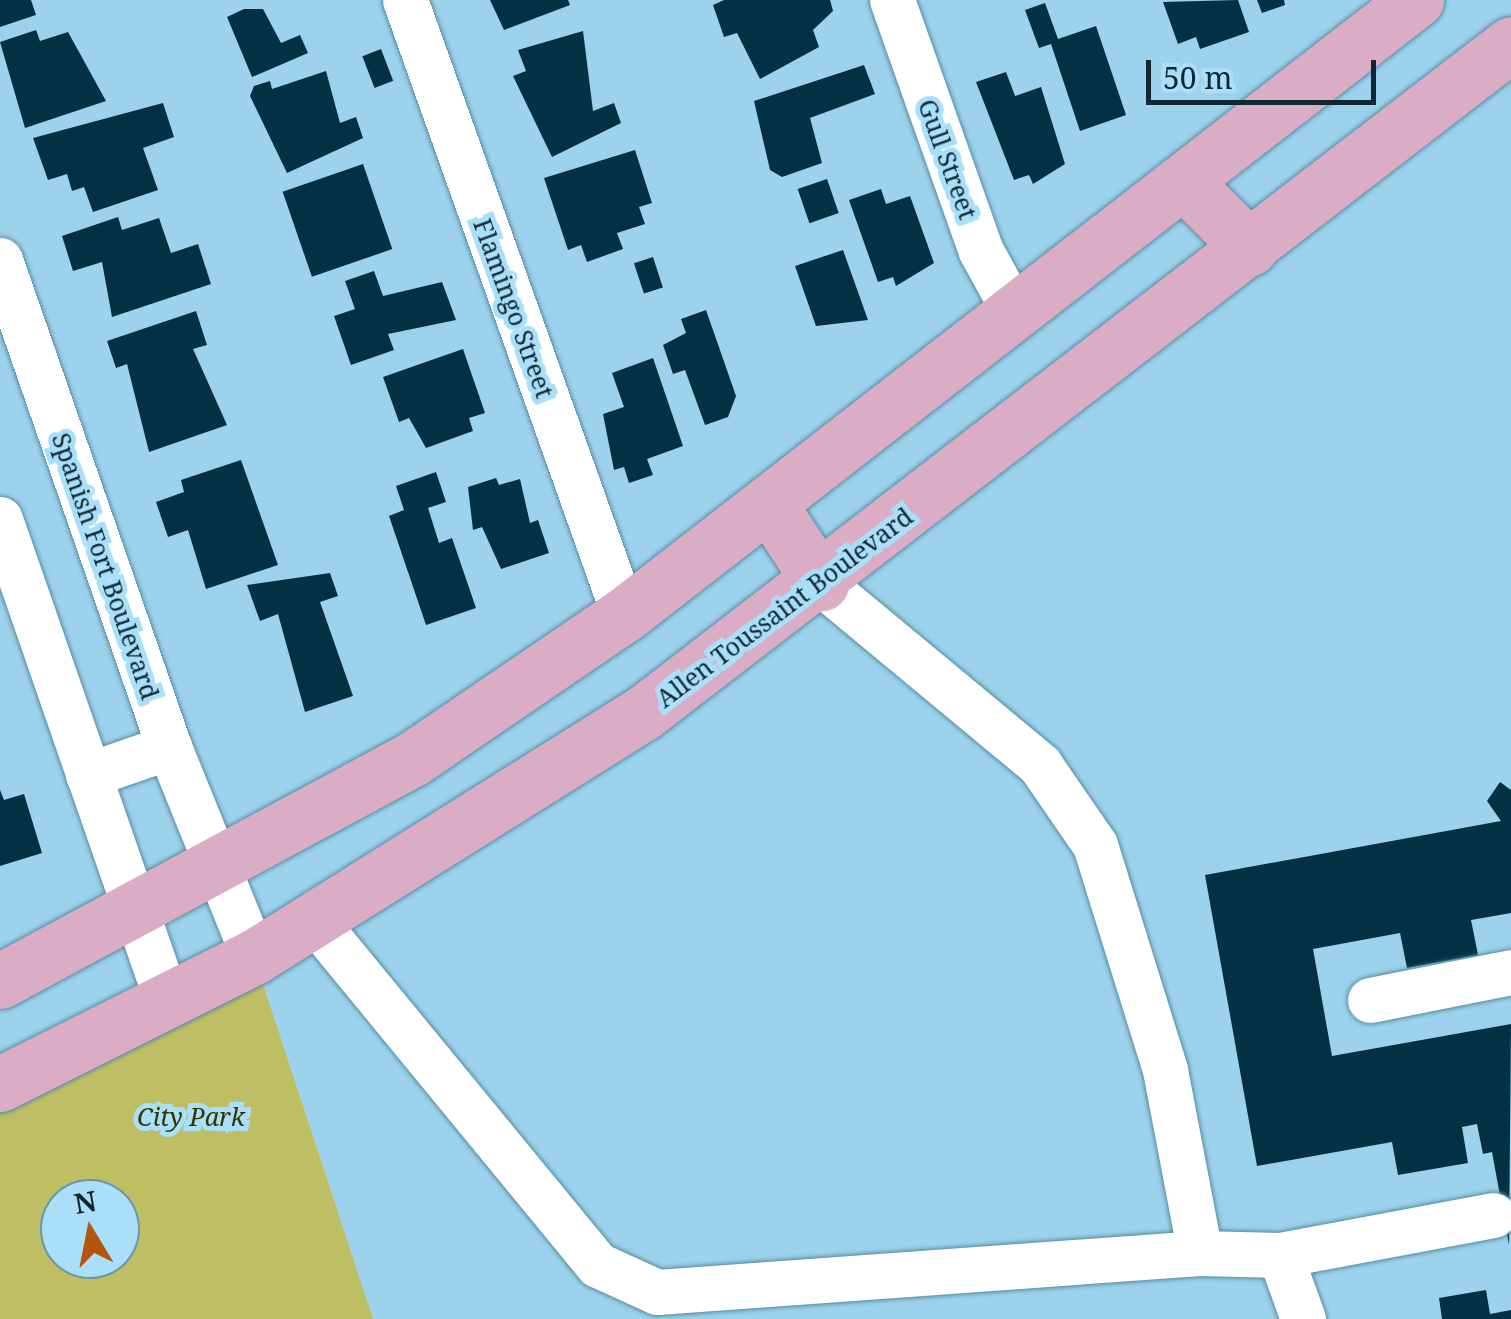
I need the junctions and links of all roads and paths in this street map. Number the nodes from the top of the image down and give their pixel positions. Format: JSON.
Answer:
{"nodes":[{"id":1,"x":405,"y":0,"type":"edge"},
{"id":2,"x":892,"y":0,"type":"edge"},
{"id":3,"x":1399,"y":5,"type":"edge"},
{"id":4,"x":1511,"y":44,"type":"edge"},
{"id":5,"x":1184,"y":183,"type":"junction"},
{"id":6,"x":1250,"y":248,"type":"junction"},
{"id":7,"x":0,"y":260,"type":"edge"},
{"id":8,"x":1015,"y":313,"type":"junction"},
{"id":9,"x":769,"y":504,"type":"junction"},
{"id":10,"x":0,"y":520,"type":"edge"},
{"id":11,"x":821,"y":583,"type":"junction"},
{"id":12,"x":624,"y":615,"type":"junction"},
{"id":13,"x":169,"y":747,"type":"junction"},
{"id":14,"x":88,"y":775,"type":"junction"},
{"id":15,"x":218,"y":869,"type":"junction"},
{"id":16,"x":134,"y":913,"type":"junction"},
{"id":17,"x":315,"y":921,"type":"junction"},
{"id":18,"x":254,"y":957,"type":"junction"},
{"id":19,"x":1511,"y":972,"type":"edge"},
{"id":20,"x":0,"y":981,"type":"edge"},
{"id":21,"x":1370,"y":1000,"type":"dead end"},
{"id":22,"x":168,"y":1004,"type":"junction"},
{"id":23,"x":0,"y":1084,"type":"edge"},
{"id":24,"x":1493,"y":1216,"type":"dead end"},
{"id":25,"x":1200,"y":1253,"type":"junction"},
{"id":26,"x":1280,"y":1255,"type":"junction"},
{"id":27,"x":1304,"y":1319,"type":"edge"}],
"edges":[{"from":1,"to":12,"type":"street","name":"Flamingo Street"},
{"from":2,"to":8,"type":"street","name":"Gull Street"},
{"from":3,"to":5,"type":"main road"},
{"from":4,"to":6,"type":"main road","name":"Allen Toussaint Boulevard"},
{"from":5,"to":6,"type":"main road"},
{"from":5,"to":8,"type":"main road"},
{"from":6,"to":11,"type":"main road","name":"Allen Toussaint Boulevard"},
{"from":7,"to":13,"type":"street","name":"Spanish Fort Boulevard"},
{"from":8,"to":9,"type":"main road"},
{"from":9,"to":11,"type":"main road"},
{"from":9,"to":12,"type":"main road"},
{"from":10,"to":14,"type":"street"},
{"from":11,"to":17,"type":"main road","name":"Allen Toussaint Boulevard"},
{"from":11,"to":25,"type":"street"},
{"from":12,"to":15,"type":"main road"},
{"from":13,"to":14,"type":"street"},
{"from":13,"to":15,"type":"street","name":"Spanish Fort Boulevard"},
{"from":14,"to":16,"type":"street"},
{"from":15,"to":16,"type":"main road"},
{"from":15,"to":18,"type":"street","name":"Spanish Fort Boulevard"},
{"from":16,"to":20,"type":"main road"},
{"from":16,"to":22,"type":"street"},
{"from":17,"to":18,"type":"main road","name":"Allen Toussaint Boulevard"},
{"from":17,"to":25,"type":"street"},
{"from":18,"to":22,"type":"main road","name":"Allen Toussaint Boulevard"},
{"from":19,"to":21,"type":"street"},
{"from":22,"to":23,"type":"main road","name":"Allen Toussaint Boulevard"},
{"from":24,"to":26,"type":"street"},
{"from":25,"to":26,"type":"street"},
{"from":26,"to":27,"type":"street"}]}
